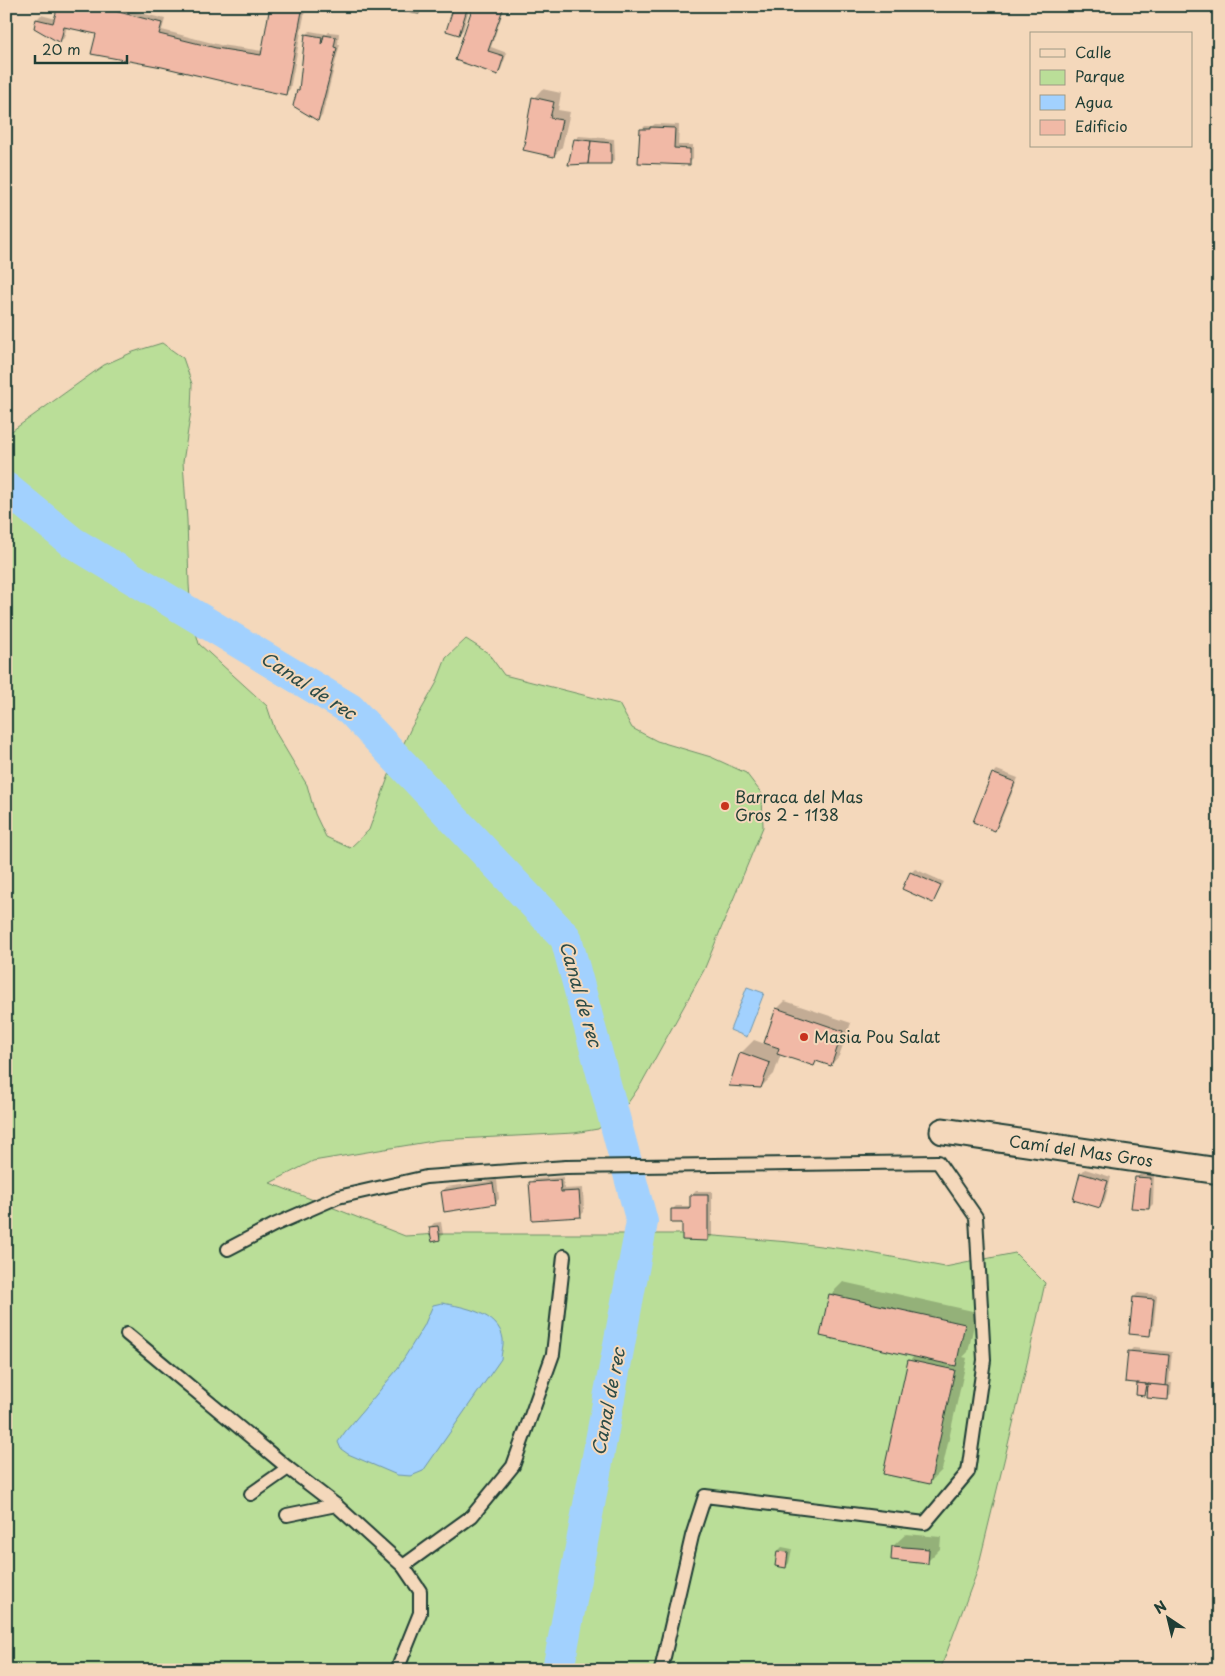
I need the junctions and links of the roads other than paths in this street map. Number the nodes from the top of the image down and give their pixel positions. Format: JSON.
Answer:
{"nodes":[{"id":1,"x":943,"y":1131,"type":"dead end"},
{"id":2,"x":1219,"y":1171,"type":"edge"},
{"id":3,"x":228,"y":1249,"type":"dead end"},
{"id":4,"x":564,"y":1256,"type":"dead end"},
{"id":5,"x":127,"y":1334,"type":"dead end"},
{"id":6,"x":288,"y":1468,"type":"junction"},
{"id":7,"x":251,"y":1494,"type":"dead end"},
{"id":8,"x":336,"y":1505,"type":"junction"},
{"id":9,"x":287,"y":1514,"type":"dead end"},
{"id":10,"x":403,"y":1566,"type":"junction"},
{"id":11,"x":397,"y":1670,"type":"edge"},
{"id":12,"x":660,"y":1670,"type":"edge"}],
"edges":[{"from":1,"to":2,"type":"street","name":"Camí del Mas Gros"},
{"from":3,"to":12,"type":"lane"},
{"from":4,"to":10,"type":"lane"},
{"from":5,"to":6,"type":"lane"},
{"from":6,"to":7,"type":"lane"},
{"from":6,"to":8,"type":"lane"},
{"from":8,"to":9,"type":"lane"},
{"from":8,"to":10,"type":"lane"},
{"from":10,"to":11,"type":"lane"}]}
